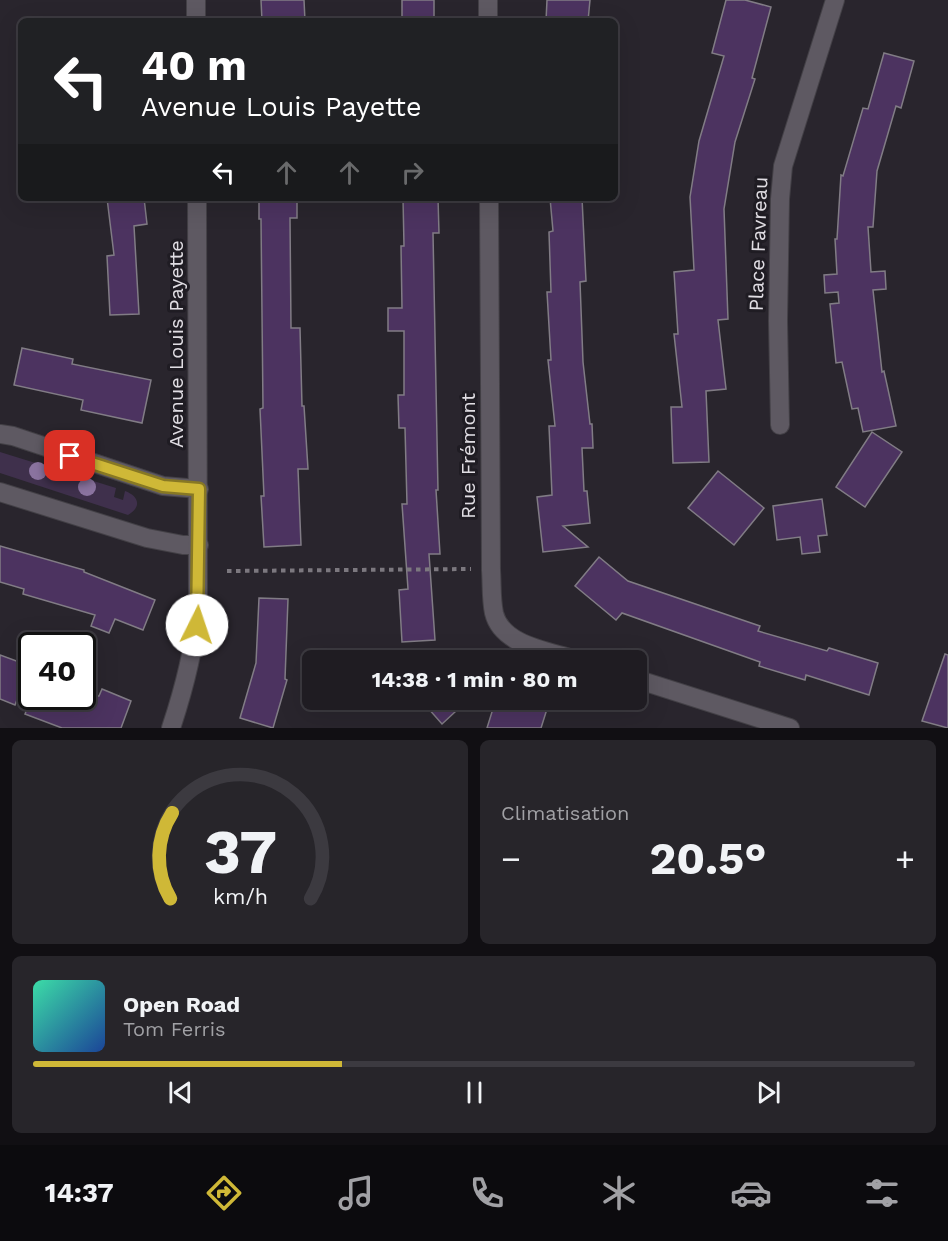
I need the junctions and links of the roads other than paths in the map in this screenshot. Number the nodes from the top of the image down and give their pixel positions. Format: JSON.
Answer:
{"nodes":[{"id":1,"x":196,"y":0,"type":"edge"},
{"id":2,"x":488,"y":0,"type":"edge"},
{"id":3,"x":835,"y":0,"type":"edge"},
{"id":4,"x":196,"y":18,"type":"edge"},
{"id":5,"x":488,"y":18,"type":"edge"},
{"id":6,"x":197,"y":201,"type":"edge"},
{"id":7,"x":489,"y":201,"type":"edge"},
{"id":8,"x":780,"y":424,"type":"dead end"},
{"id":9,"x":0,"y":434,"type":"edge"},
{"id":10,"x":199,"y":489,"type":"junction"},
{"id":11,"x":0,"y":492,"type":"edge"},
{"id":12,"x":199,"y":545,"type":"junction"},
{"id":13,"x":548,"y":650,"type":"edge"},
{"id":14,"x":647,"y":682,"type":"edge"},
{"id":15,"x":171,"y":728,"type":"edge"},
{"id":16,"x":790,"y":728,"type":"edge"}],
"edges":[{"from":1,"to":4,"type":"street"},
{"from":2,"to":5,"type":"street"},
{"from":3,"to":8,"type":"street","name":"Place Favreau"},
{"from":6,"to":10,"type":"street","name":"Avenue Louis Payette"},
{"from":7,"to":13,"type":"street","name":"Rue Frémont"},
{"from":9,"to":10,"type":"street"},
{"from":10,"to":12,"type":"street","name":"Avenue Louis Payette"},
{"from":11,"to":12,"type":"street"},
{"from":12,"to":15,"type":"street","name":"Avenue Louis Payette"},
{"from":14,"to":16,"type":"street"}]}
